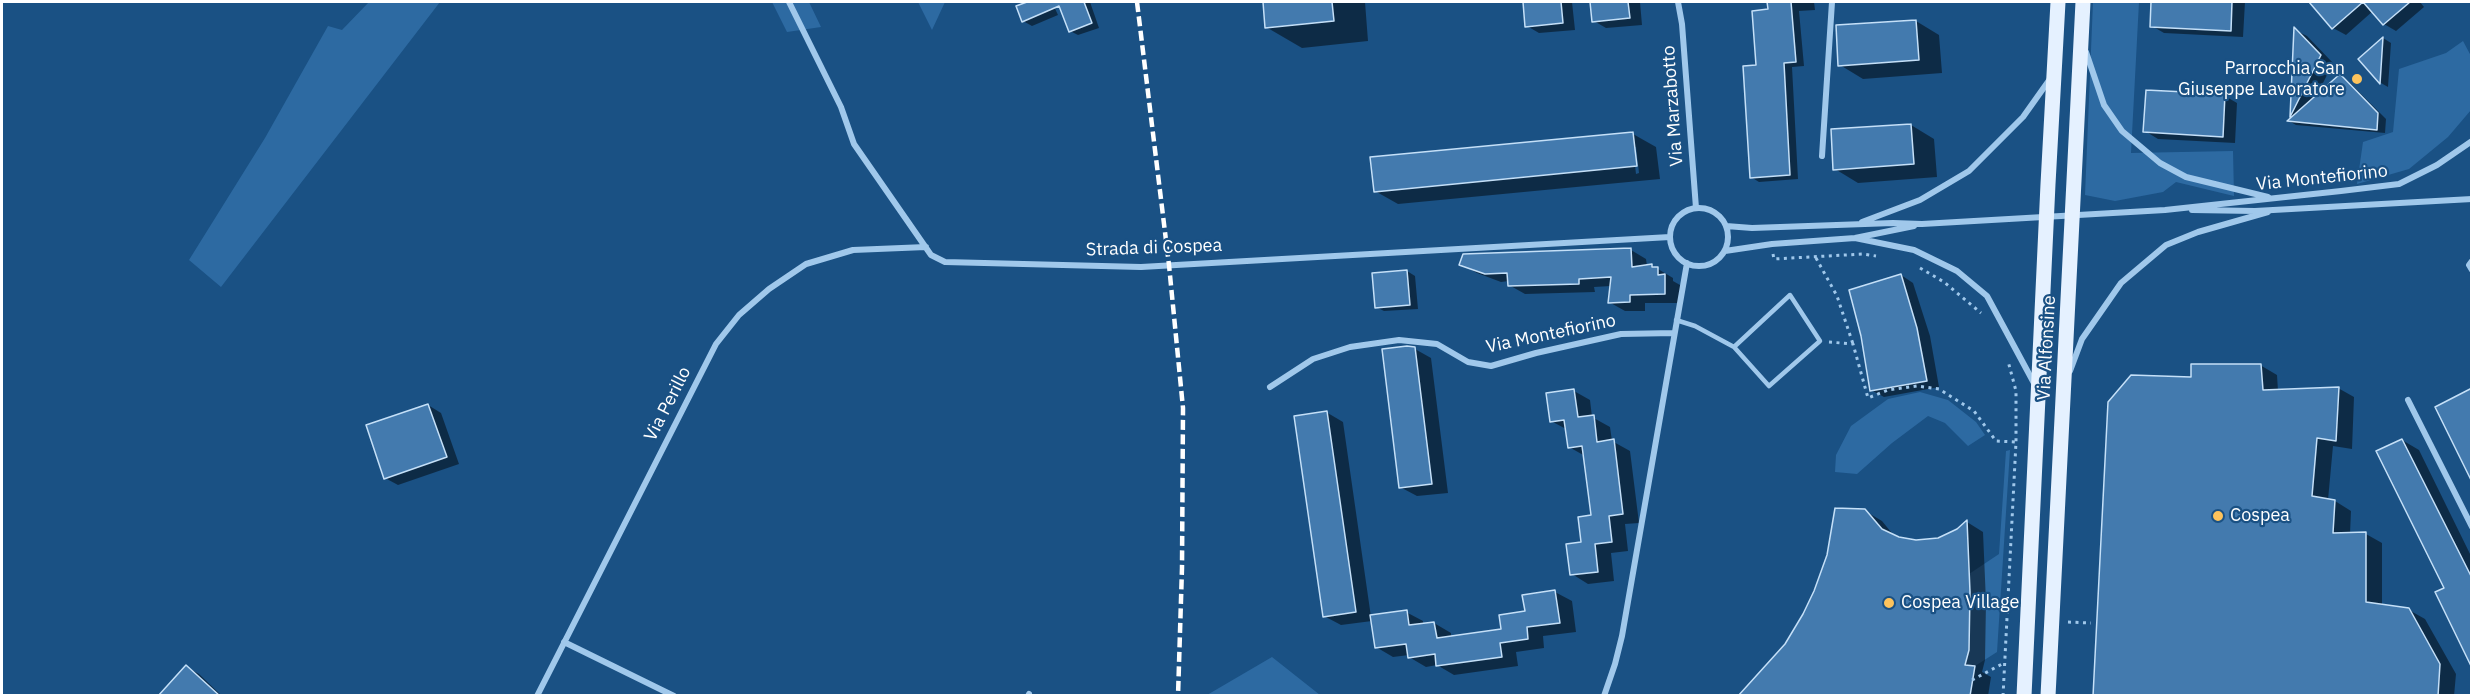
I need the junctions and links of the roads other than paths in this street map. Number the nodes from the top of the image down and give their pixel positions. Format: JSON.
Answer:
{"nodes":[{"id":1,"x":789,"y":2,"type":"edge"},
{"id":2,"x":1678,"y":2,"type":"edge"},
{"id":3,"x":1832,"y":2,"type":"edge"},
{"id":4,"x":2058,"y":2,"type":"edge"},
{"id":5,"x":2083,"y":2,"type":"edge"},
{"id":6,"x":2082,"y":25,"type":"junction"},
{"id":7,"x":2054,"y":74,"type":"junction"},
{"id":8,"x":2472,"y":141,"type":"edge"},
{"id":9,"x":1822,"y":156,"type":"dead end"},
{"id":10,"x":2274,"y":198,"type":"junction"},
{"id":11,"x":2472,"y":199,"type":"edge"},
{"id":12,"x":1696,"y":208,"type":"junction"},
{"id":13,"x":2279,"y":209,"type":"junction"},
{"id":14,"x":2165,"y":210,"type":"junction"},
{"id":15,"x":1856,"y":224,"type":"junction"},
{"id":16,"x":1922,"y":224,"type":"junction"},
{"id":17,"x":1726,"y":226,"type":"junction"},
{"id":18,"x":1670,"y":237,"type":"junction"},
{"id":19,"x":1855,"y":238,"type":"junction"},
{"id":20,"x":926,"y":247,"type":"junction"},
{"id":21,"x":1725,"y":251,"type":"junction"},
{"id":22,"x":2472,"y":261,"type":"edge"},
{"id":23,"x":1687,"y":263,"type":"junction"},
{"id":24,"x":2472,"y":270,"type":"edge"},
{"id":25,"x":1676,"y":320,"type":"junction"},
{"id":26,"x":1674,"y":333,"type":"junction"},
{"id":27,"x":1734,"y":347,"type":"junction"},
{"id":28,"x":2065,"y":383,"type":"junction"},
{"id":29,"x":1270,"y":387,"type":"dead end"},
{"id":30,"x":2038,"y":392,"type":"junction"},
{"id":31,"x":2408,"y":400,"type":"dead end"},
{"id":32,"x":2472,"y":527,"type":"edge"},
{"id":33,"x":564,"y":642,"type":"junction"},
{"id":34,"x":537,"y":696,"type":"edge"},
{"id":35,"x":674,"y":696,"type":"edge"},
{"id":36,"x":1604,"y":696,"type":"edge"},
{"id":37,"x":2024,"y":696,"type":"edge"},
{"id":38,"x":2048,"y":696,"type":"edge"}],
"edges":[{"from":1,"to":20,"type":"street","name":"Strada di Cospea"},
{"from":2,"to":12,"type":"street","name":"Via Marzabotto"},
{"from":3,"to":9,"type":"street"},
{"from":4,"to":7,"type":"main road","name":"Via Alfonsine"},
{"from":5,"to":6,"type":"main road","name":"Via Alfonsine"},
{"from":6,"to":10,"type":"street"},
{"from":6,"to":28,"type":"main road","name":"Via Alfonsine"},
{"from":7,"to":15,"type":"street"},
{"from":7,"to":30,"type":"main road","name":"Via Alfonsine"},
{"from":8,"to":10,"type":"street","name":"Via Montefiorino"},
{"from":10,"to":14,"type":"street","name":"Via Montefiorino"},
{"from":11,"to":13,"type":"street","name":"Via Montefiorino"},
{"from":12,"to":17,"type":"street"},
{"from":12,"to":18,"type":"street"},
{"from":13,"to":14,"type":"street","name":"Via Montefiorino"},
{"from":13,"to":28,"type":"street"},
{"from":14,"to":16,"type":"street","name":"Via Montefiorino"},
{"from":15,"to":16,"type":"street","name":"Via Montefiorino"},
{"from":15,"to":17,"type":"street","name":"Via Montefiorino"},
{"from":16,"to":19,"type":"street","name":"Via Montefiorino"},
{"from":17,"to":21,"type":"street"},
{"from":18,"to":20,"type":"street","name":"Strada di Cospea"},
{"from":18,"to":23,"type":"street"},
{"from":19,"to":21,"type":"street","name":"Via Montefiorino"},
{"from":19,"to":30,"type":"street"},
{"from":20,"to":33,"type":"street","name":"Via Perillo"},
{"from":21,"to":23,"type":"street","name":"Via Montefiorino"},
{"from":22,"to":24,"type":"street"},
{"from":23,"to":25,"type":"street"},
{"from":25,"to":26,"type":"street"},
{"from":25,"to":27,"type":"lane"},
{"from":26,"to":29,"type":"street","name":"Via Montefiorino"},
{"from":26,"to":36,"type":"street"},
{"from":27,"to":27,"type":"lane"},
{"from":28,"to":38,"type":"main road","name":"Via Alfonsine"},
{"from":30,"to":37,"type":"main road","name":"Via Alfonsine"},
{"from":31,"to":32,"type":"street"},
{"from":33,"to":34,"type":"street","name":"Via Perillo"},
{"from":33,"to":35,"type":"street"}]}
